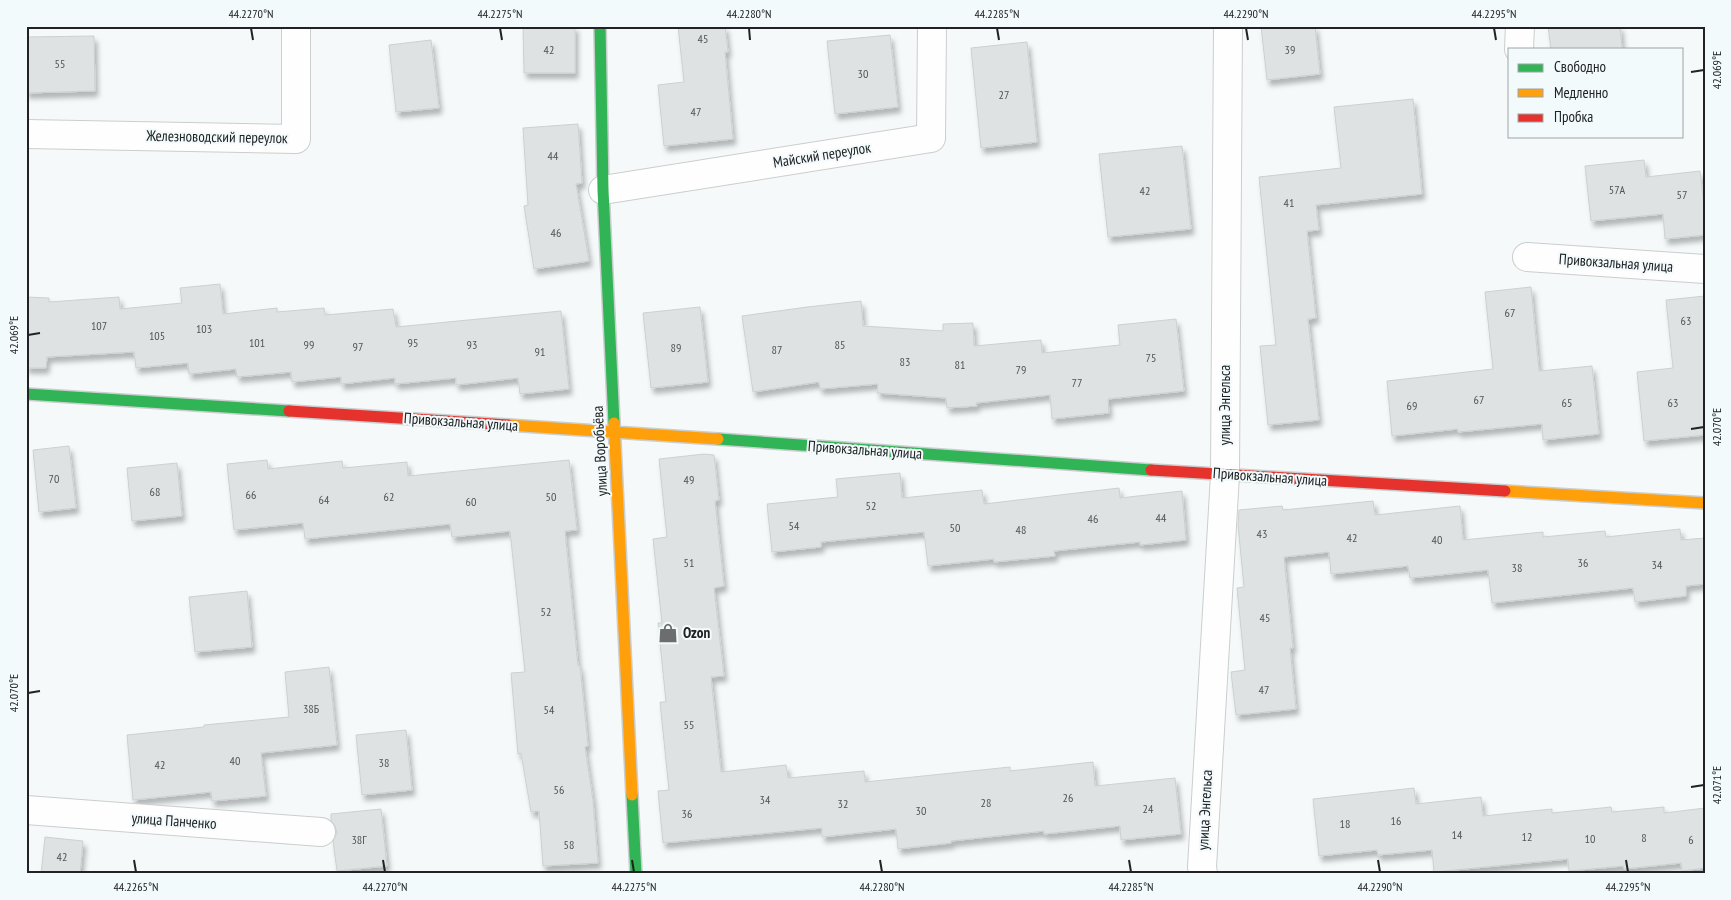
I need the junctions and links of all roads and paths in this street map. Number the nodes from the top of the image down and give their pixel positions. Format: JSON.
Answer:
{"nodes":[{"id":1,"x":296,"y":26,"type":"edge"},
{"id":2,"x":600,"y":26,"type":"edge"},
{"id":3,"x":932,"y":26,"type":"edge"},
{"id":4,"x":1228,"y":26,"type":"edge"},
{"id":5,"x":1520,"y":26,"type":"edge"},
{"id":6,"x":1519,"y":48,"type":"edge"},
{"id":7,"x":26,"y":134,"type":"edge"},
{"id":8,"x":603,"y":190,"type":"junction"},
{"id":9,"x":1527,"y":257,"type":"dead end"},
{"id":10,"x":1705,"y":269,"type":"edge"},
{"id":11,"x":26,"y":394,"type":"edge"},
{"id":12,"x":614,"y":432,"type":"junction"},
{"id":13,"x":1225,"y":475,"type":"junction"},
{"id":14,"x":1705,"y":503,"type":"edge"},
{"id":15,"x":26,"y":810,"type":"edge"},
{"id":16,"x":321,"y":832,"type":"dead end"},
{"id":17,"x":636,"y":874,"type":"edge"},
{"id":18,"x":1203,"y":874,"type":"edge"}],
"edges":[{"from":1,"to":7,"type":"street","name":"Железноводский переулок"},
{"from":2,"to":8,"type":"street","name":"улица Воробьёва"},
{"from":3,"to":8,"type":"street","name":"Майский переулок"},
{"from":4,"to":13,"type":"street","name":"улица Энгельса"},
{"from":5,"to":6,"type":"street"},
{"from":8,"to":12,"type":"street","name":"улица Воробьёва"},
{"from":9,"to":10,"type":"street","name":"Привокзальная улица"},
{"from":11,"to":12,"type":"street","name":"Привокзальная улица"},
{"from":12,"to":13,"type":"street","name":"Привокзальная улица"},
{"from":12,"to":17,"type":"street","name":"улица Воробьёва"},
{"from":13,"to":14,"type":"street","name":"Привокзальная улица"},
{"from":13,"to":18,"type":"street","name":"улица Энгельса"},
{"from":15,"to":16,"type":"street","name":"улица Панченко"}]}
